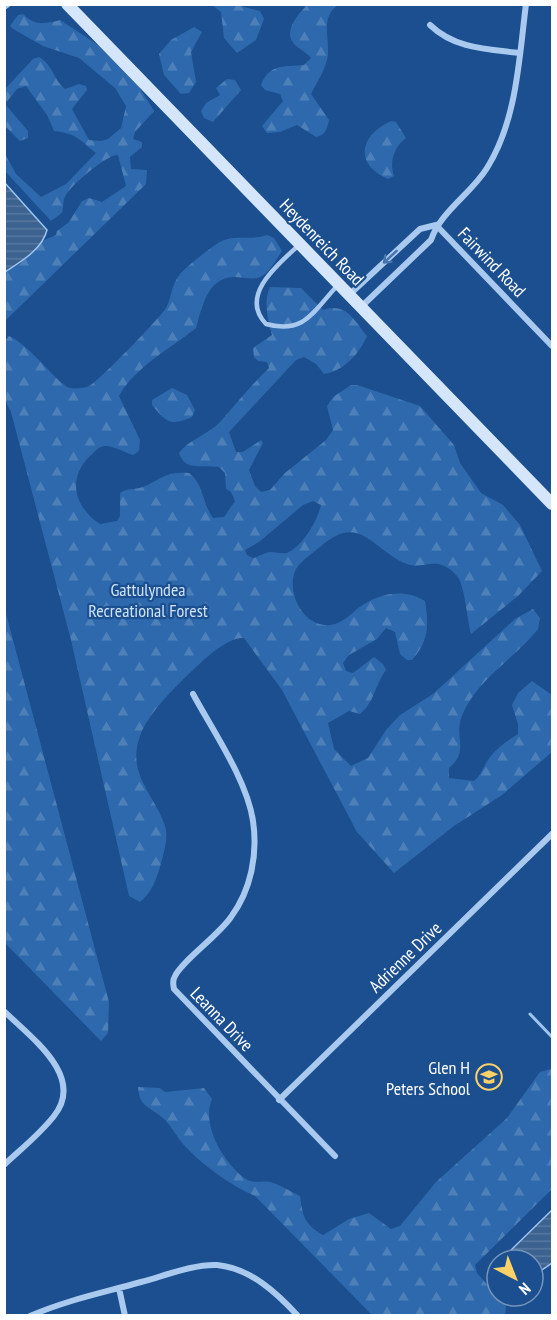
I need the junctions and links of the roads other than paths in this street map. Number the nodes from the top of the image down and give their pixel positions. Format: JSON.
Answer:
{"nodes":[{"id":1,"x":67,"y":4,"type":"edge"},
{"id":2,"x":526,"y":4,"type":"edge"},
{"id":3,"x":429,"y":26,"type":"dead end"},
{"id":4,"x":520,"y":53,"type":"junction"},
{"id":5,"x":436,"y":225,"type":"junction"},
{"id":6,"x":299,"y":245,"type":"junction"},
{"id":7,"x":338,"y":285,"type":"junction"},
{"id":8,"x":348,"y":296,"type":"junction"},
{"id":9,"x":360,"y":308,"type":"junction"},
{"id":10,"x":551,"y":342,"type":"edge"},
{"id":11,"x":552,"y":504,"type":"edge"},
{"id":12,"x":193,"y":694,"type":"dead end"},
{"id":13,"x":552,"y":834,"type":"edge"},
{"id":14,"x":4,"y":1011,"type":"edge"},
{"id":15,"x":279,"y":1100,"type":"junction"},
{"id":16,"x":335,"y":1156,"type":"dead end"},
{"id":17,"x":4,"y":1165,"type":"edge"},
{"id":18,"x":119,"y":1288,"type":"junction"},
{"id":19,"x":30,"y":1316,"type":"edge"},
{"id":20,"x":125,"y":1316,"type":"edge"},
{"id":21,"x":298,"y":1316,"type":"edge"}],
"edges":[{"from":1,"to":6,"type":"street","name":"Heydenreich Road"},
{"from":2,"to":4,"type":"street"},
{"from":3,"to":4,"type":"street"},
{"from":4,"to":5,"type":"street"},
{"from":5,"to":8,"type":"street","one_way":true},
{"from":5,"to":9,"type":"street"},
{"from":5,"to":10,"type":"street","name":"Fairwind Road"},
{"from":6,"to":7,"type":"street","name":"Heydenreich Road"},
{"from":6,"to":7,"type":"lane"},
{"from":7,"to":8,"type":"street","name":"Heydenreich Road"},
{"from":8,"to":9,"type":"street","name":"Heydenreich Road"},
{"from":9,"to":11,"type":"street","name":"Heydenreich Road"},
{"from":12,"to":15,"type":"street","name":"Leanna Drive"},
{"from":13,"to":15,"type":"street","name":"Adrienne Drive"},
{"from":14,"to":17,"type":"street"},
{"from":15,"to":16,"type":"street","name":"Leanna Drive"},
{"from":18,"to":19,"type":"street"},
{"from":18,"to":20,"type":"street"},
{"from":18,"to":21,"type":"street"}]}
